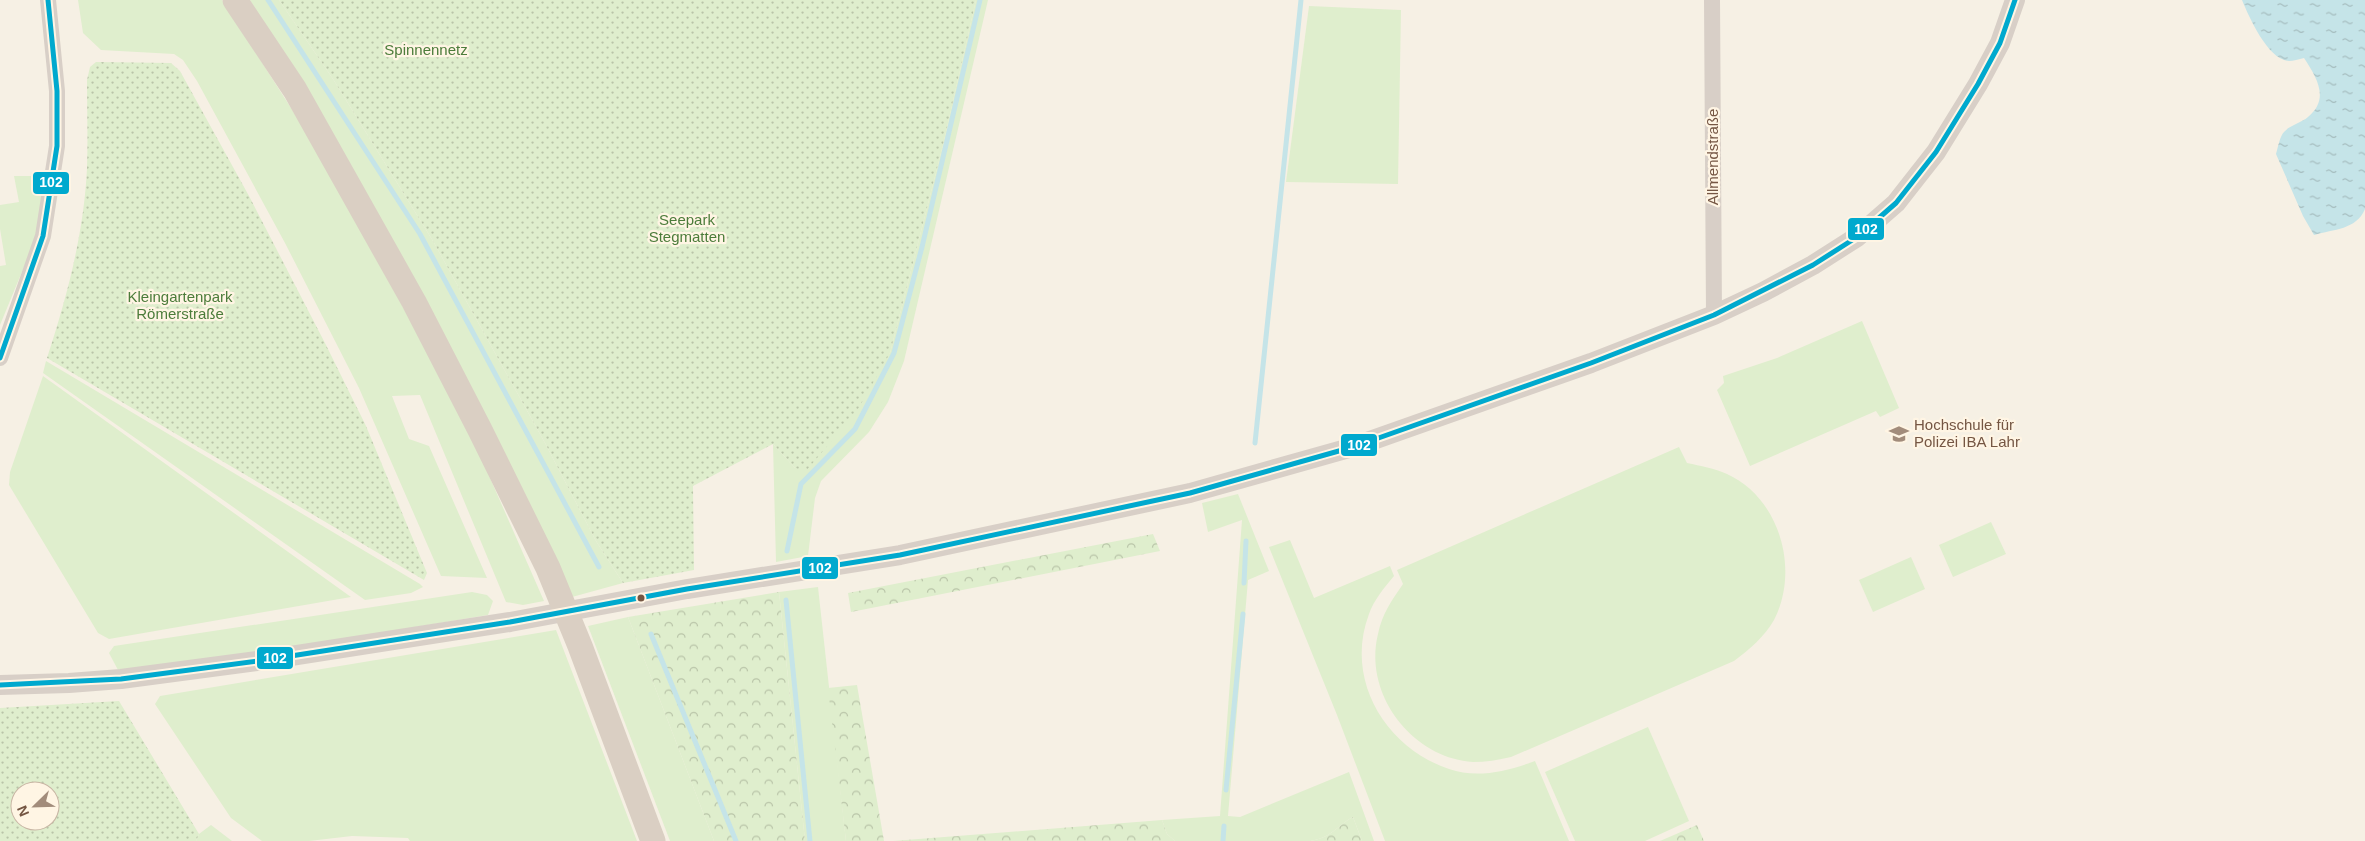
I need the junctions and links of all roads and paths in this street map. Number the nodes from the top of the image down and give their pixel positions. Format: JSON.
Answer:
{"nodes":[{"id":1,"x":48,"y":0,"type":"edge"},
{"id":2,"x":235,"y":0,"type":"edge"},
{"id":3,"x":1712,"y":0,"type":"edge"},
{"id":4,"x":2015,"y":0,"type":"edge"},
{"id":5,"x":1714,"y":315,"type":"junction"},
{"id":6,"x":0,"y":358,"type":"edge"},
{"id":7,"x":0,"y":685,"type":"edge"},
{"id":8,"x":653,"y":841,"type":"edge"}],
"edges":[{"from":1,"to":6,"type":"street"},
{"from":2,"to":8,"type":"main road"},
{"from":3,"to":5,"type":"street","name":"Allmendstraße"},
{"from":4,"to":5,"type":"street"},
{"from":5,"to":7,"type":"street"}]}
